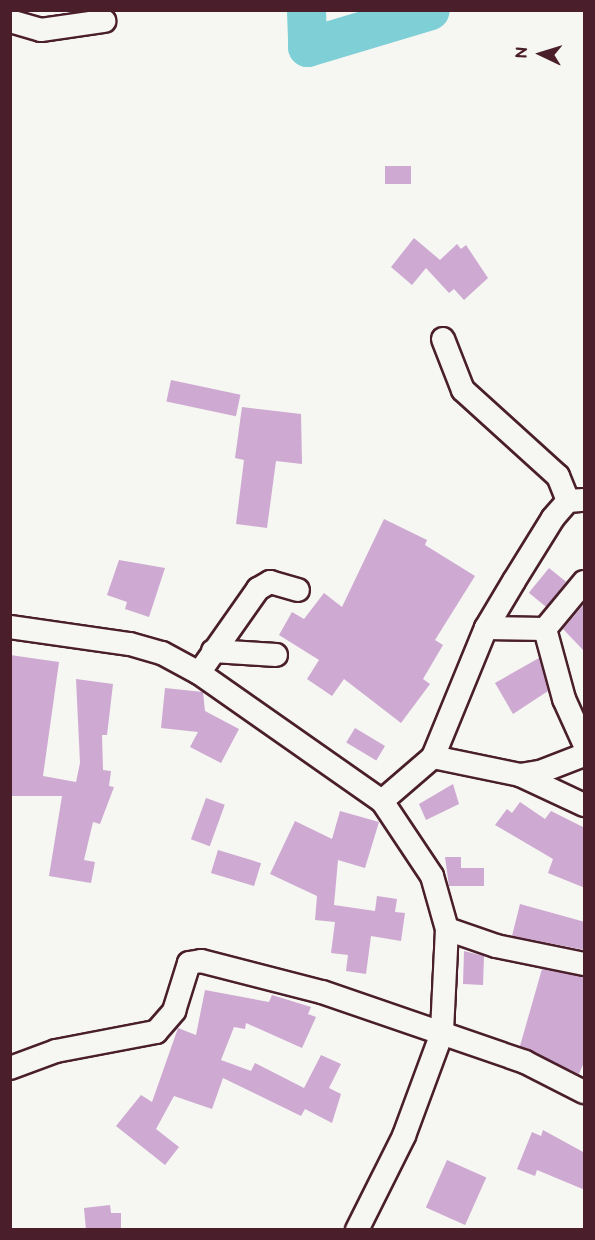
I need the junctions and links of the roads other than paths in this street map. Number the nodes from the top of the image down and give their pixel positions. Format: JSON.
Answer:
{"nodes":[{"id":1,"x":10,"y":21,"type":"edge"},
{"id":2,"x":104,"y":21,"type":"dead end"},
{"id":3,"x":443,"y":339,"type":"dead end"},
{"id":4,"x":576,"y":501,"type":"edge"},
{"id":5,"x":584,"y":582,"type":"edge"},
{"id":6,"x":298,"y":590,"type":"dead end"},
{"id":7,"x":10,"y":627,"type":"edge"},
{"id":8,"x":486,"y":628,"type":"junction"},
{"id":9,"x":545,"y":629,"type":"junction"},
{"id":10,"x":213,"y":651,"type":"junction"},
{"id":11,"x":276,"y":655,"type":"dead end"},
{"id":12,"x":199,"y":673,"type":"junction"},
{"id":13,"x":585,"y":743,"type":"edge"},
{"id":14,"x":585,"y":755,"type":"edge"},
{"id":15,"x":433,"y":757,"type":"junction"},
{"id":16,"x":520,"y":775,"type":"junction"},
{"id":17,"x":382,"y":801,"type":"junction"},
{"id":18,"x":585,"y":805,"type":"edge"},
{"id":19,"x":447,"y":929,"type":"junction"},
{"id":20,"x":585,"y":964,"type":"edge"},
{"id":21,"x":442,"y":1033,"type":"junction"},
{"id":22,"x":10,"y":1068,"type":"edge"},
{"id":23,"x":585,"y":1092,"type":"edge"},
{"id":24,"x":357,"y":1230,"type":"edge"}],
"edges":[{"from":1,"to":2,"type":"street"},
{"from":3,"to":4,"type":"street"},
{"from":4,"to":8,"type":"street"},
{"from":5,"to":9,"type":"street"},
{"from":6,"to":10,"type":"street"},
{"from":7,"to":12,"type":"street"},
{"from":8,"to":9,"type":"street"},
{"from":8,"to":15,"type":"street"},
{"from":9,"to":13,"type":"street"},
{"from":10,"to":11,"type":"street"},
{"from":10,"to":12,"type":"street"},
{"from":12,"to":17,"type":"street"},
{"from":14,"to":16,"type":"street"},
{"from":15,"to":16,"type":"street"},
{"from":15,"to":17,"type":"street"},
{"from":16,"to":18,"type":"street"},
{"from":17,"to":19,"type":"street"},
{"from":19,"to":20,"type":"street"},
{"from":19,"to":21,"type":"street"},
{"from":21,"to":22,"type":"street"},
{"from":21,"to":23,"type":"street"},
{"from":21,"to":24,"type":"street"}]}
